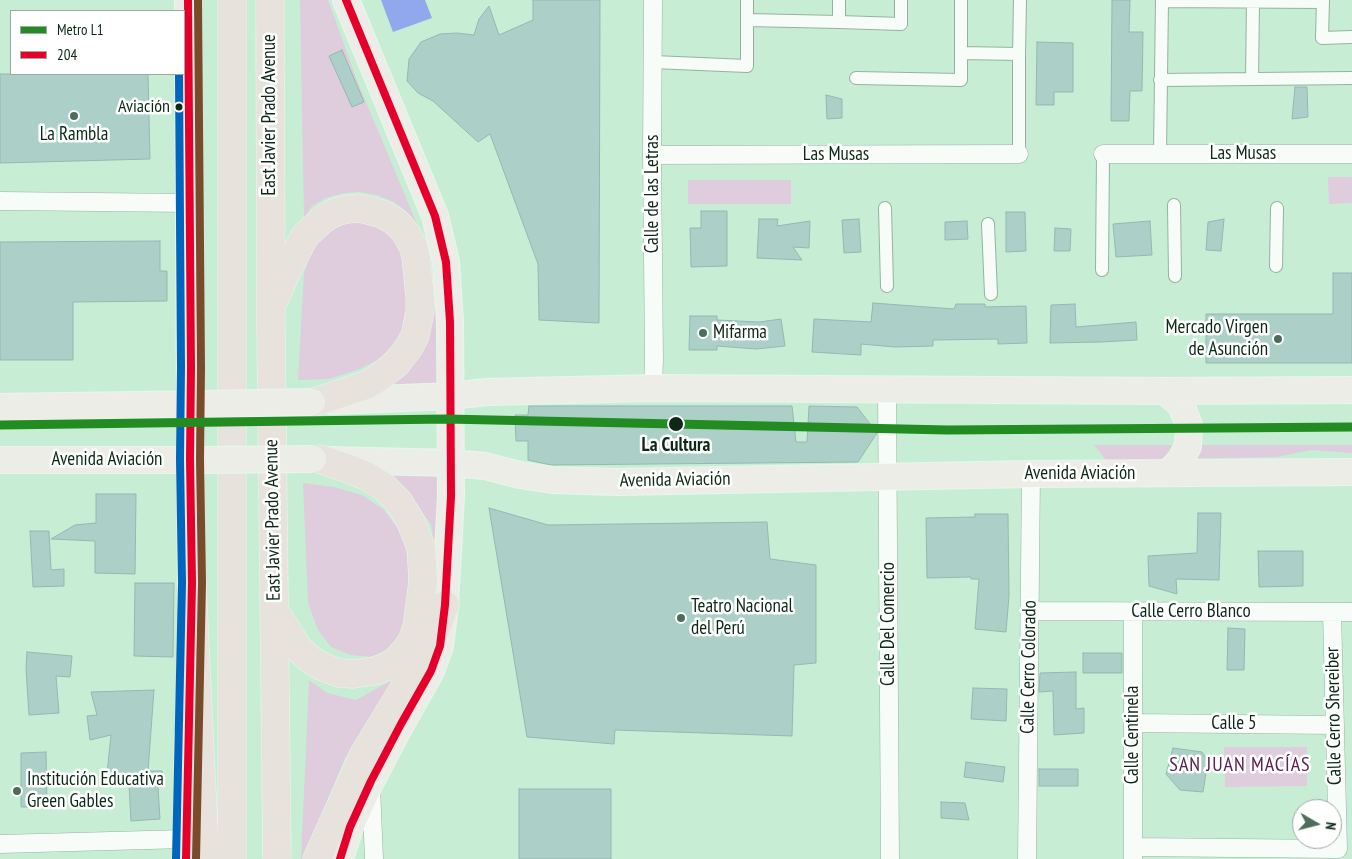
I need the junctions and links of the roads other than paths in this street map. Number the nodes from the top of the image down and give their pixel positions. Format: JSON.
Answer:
{"nodes":[{"id":1,"x":188,"y":0,"type":"edge"},
{"id":2,"x":270,"y":0,"type":"edge"},
{"id":3,"x":279,"y":0,"type":"edge"},
{"id":4,"x":346,"y":0,"type":"edge"},
{"id":5,"x":653,"y":0,"type":"edge"},
{"id":6,"x":747,"y":0,"type":"edge"},
{"id":7,"x":838,"y":0,"type":"edge"},
{"id":8,"x":901,"y":0,"type":"edge"},
{"id":9,"x":961,"y":0,"type":"edge"},
{"id":10,"x":1020,"y":0,"type":"edge"},
{"id":11,"x":1162,"y":1,"type":"edge"},
{"id":12,"x":1322,"y":1,"type":"edge"},
{"id":13,"x":1253,"y":2,"type":"junction"},
{"id":14,"x":231,"y":5,"type":"edge"},
{"id":15,"x":747,"y":20,"type":"junction"},
{"id":16,"x":839,"y":22,"type":"junction"},
{"id":17,"x":1352,"y":37,"type":"edge"},
{"id":18,"x":270,"y":48,"type":"junction"},
{"id":19,"x":961,"y":53,"type":"junction"},
{"id":20,"x":1019,"y":54,"type":"junction"},
{"id":21,"x":653,"y":62,"type":"junction"},
{"id":22,"x":856,"y":78,"type":"dead end"},
{"id":23,"x":1352,"y":78,"type":"edge"},
{"id":24,"x":1252,"y":79,"type":"junction"},
{"id":25,"x":1160,"y":80,"type":"junction"},
{"id":26,"x":1019,"y":154,"type":"joint"},
{"id":27,"x":1103,"y":154,"type":"joint"},
{"id":28,"x":1160,"y":154,"type":"junction"},
{"id":29,"x":1352,"y":154,"type":"edge"},
{"id":30,"x":652,"y":155,"type":"junction"},
{"id":31,"x":0,"y":201,"type":"edge"},
{"id":32,"x":190,"y":203,"type":"junction"},
{"id":33,"x":1174,"y":205,"type":"dead end"},
{"id":34,"x":885,"y":208,"type":"dead end"},
{"id":35,"x":1277,"y":208,"type":"dead end"},
{"id":36,"x":988,"y":224,"type":"dead end"},
{"id":37,"x":1276,"y":266,"type":"dead end"},
{"id":38,"x":1102,"y":270,"type":"dead end"},
{"id":39,"x":1175,"y":276,"type":"dead end"},
{"id":40,"x":887,"y":286,"type":"dead end"},
{"id":41,"x":991,"y":294,"type":"dead end"},
{"id":42,"x":271,"y":308,"type":"junction"},
{"id":43,"x":653,"y":388,"type":"junction"},
{"id":44,"x":887,"y":390,"type":"junction"},
{"id":45,"x":1352,"y":390,"type":"edge"},
{"id":46,"x":1165,"y":391,"type":"junction"},
{"id":47,"x":450,"y":396,"type":"junction"},
{"id":48,"x":313,"y":402,"type":"junction"},
{"id":49,"x":197,"y":404,"type":"junction"},
{"id":50,"x":0,"y":406,"type":"edge"},
{"id":51,"x":197,"y":459,"type":"junction"},
{"id":52,"x":316,"y":459,"type":"junction"},
{"id":53,"x":0,"y":460,"type":"edge"},
{"id":54,"x":451,"y":463,"type":"junction"},
{"id":55,"x":1352,"y":472,"type":"edge"},
{"id":56,"x":1031,"y":474,"type":"junction"},
{"id":57,"x":1166,"y":474,"type":"junction"},
{"id":58,"x":888,"y":476,"type":"junction"},
{"id":59,"x":192,"y":584,"type":"junction"},
{"id":60,"x":445,"y":605,"type":"junction"},
{"id":61,"x":274,"y":610,"type":"junction"},
{"id":62,"x":1030,"y":611,"type":"junction"},
{"id":63,"x":1133,"y":612,"type":"junction"},
{"id":64,"x":1332,"y":612,"type":"junction"},
{"id":65,"x":1352,"y":612,"type":"edge"},
{"id":66,"x":1133,"y":723,"type":"junction"},
{"id":67,"x":1335,"y":724,"type":"junction"},
{"id":68,"x":371,"y":781,"type":"junction"},
{"id":69,"x":0,"y":844,"type":"edge"},
{"id":70,"x":185,"y":849,"type":"edge"},
{"id":71,"x":1132,"y":853,"type":"edge"},
{"id":72,"x":205,"y":859,"type":"edge"},
{"id":73,"x":232,"y":859,"type":"edge"},
{"id":74,"x":277,"y":859,"type":"edge"},
{"id":75,"x":317,"y":859,"type":"edge"},
{"id":76,"x":340,"y":859,"type":"edge"},
{"id":77,"x":374,"y":859,"type":"edge"},
{"id":78,"x":890,"y":859,"type":"edge"},
{"id":79,"x":1027,"y":859,"type":"edge"}],
"edges":[{"from":1,"to":32,"type":"main road"},
{"from":2,"to":18,"type":"highway","name":"East Javier Prado Avenue"},
{"from":3,"to":18,"type":"highway"},
{"from":4,"to":47,"type":"main road"},
{"from":5,"to":21,"type":"street","name":"Calle de las Letras"},
{"from":6,"to":15,"type":"street"},
{"from":7,"to":16,"type":"street"},
{"from":8,"to":16,"type":"street"},
{"from":9,"to":19,"type":"street"},
{"from":10,"to":20,"type":"street"},
{"from":11,"to":13,"type":"street"},
{"from":11,"to":25,"type":"street"},
{"from":12,"to":13,"type":"street"},
{"from":12,"to":17,"type":"street"},
{"from":13,"to":24,"type":"street"},
{"from":14,"to":73,"type":"highway","name":"East Javier Prado Avenue"},
{"from":15,"to":16,"type":"street"},
{"from":15,"to":21,"type":"street"},
{"from":18,"to":42,"type":"highway","name":"East Javier Prado Avenue"},
{"from":19,"to":20,"type":"street"},
{"from":19,"to":22,"type":"street"},
{"from":20,"to":26,"type":"street"},
{"from":21,"to":30,"type":"street","name":"Calle de las Letras"},
{"from":23,"to":24,"type":"street"},
{"from":24,"to":25,"type":"street"},
{"from":25,"to":28,"type":"street"},
{"from":26,"to":30,"type":"street","name":"Las Musas"},
{"from":27,"to":28,"type":"street","name":"Las Musas"},
{"from":27,"to":38,"type":"street"},
{"from":28,"to":29,"type":"street","name":"Las Musas"},
{"from":30,"to":43,"type":"street","name":"Calle de las Letras"},
{"from":31,"to":32,"type":"street"},
{"from":32,"to":49,"type":"main road"},
{"from":33,"to":39,"type":"street"},
{"from":34,"to":40,"type":"street"},
{"from":35,"to":37,"type":"street"},
{"from":36,"to":41,"type":"street"},
{"from":42,"to":48,"type":"highway"},
{"from":42,"to":61,"type":"highway","name":"East Javier Prado Avenue"},
{"from":43,"to":44,"type":"main road"},
{"from":43,"to":47,"type":"main road"},
{"from":44,"to":46,"type":"main road"},
{"from":44,"to":58,"type":"street","name":"Calle Del Comercio"},
{"from":45,"to":46,"type":"main road"},
{"from":46,"to":57,"type":"main road"},
{"from":47,"to":48,"type":"main road"},
{"from":47,"to":54,"type":"main road"},
{"from":48,"to":49,"type":"main road","bridge":true},
{"from":49,"to":50,"type":"main road"},
{"from":49,"to":51,"type":"main road"},
{"from":51,"to":52,"type":"main road","name":"Avenida Aviación","bridge":true},
{"from":51,"to":53,"type":"main road","name":"Avenida Aviación"},
{"from":51,"to":59,"type":"main road"},
{"from":52,"to":54,"type":"main road","name":"Avenida Aviación"},
{"from":52,"to":61,"type":"highway"},
{"from":54,"to":58,"type":"main road","name":"Avenida Aviación"},
{"from":54,"to":60,"type":"main road"},
{"from":55,"to":57,"type":"main road","name":"Avenida Aviación"},
{"from":56,"to":57,"type":"main road","name":"Avenida Aviación"},
{"from":56,"to":58,"type":"main road","name":"Avenida Aviación"},
{"from":56,"to":62,"type":"street","name":"Calle Cerro Colorado"},
{"from":58,"to":78,"type":"street","name":"Calle Del Comercio"},
{"from":59,"to":70,"type":"main road"},
{"from":59,"to":72,"type":"highway"},
{"from":60,"to":68,"type":"main road"},
{"from":60,"to":75,"type":"highway"},
{"from":61,"to":74,"type":"highway","name":"East Javier Prado Avenue"},
{"from":62,"to":63,"type":"street","name":"Calle Cerro Blanco"},
{"from":62,"to":79,"type":"street","name":"Calle Cerro Colorado"},
{"from":63,"to":64,"type":"street","name":"Calle Cerro Blanco"},
{"from":63,"to":66,"type":"street","name":"Calle Centinela"},
{"from":64,"to":65,"type":"street","name":"Calle Cerro Blanco"},
{"from":64,"to":67,"type":"street","name":"Calle Cerro Shereiber"},
{"from":66,"to":67,"type":"street","name":"Calle 5"},
{"from":66,"to":71,"type":"street","name":"Calle Centinela"},
{"from":67,"to":71,"type":"street","name":"Calle Cerro Shereiber"},
{"from":68,"to":76,"type":"main road"},
{"from":68,"to":77,"type":"street"},
{"from":69,"to":70,"type":"street"}]}
